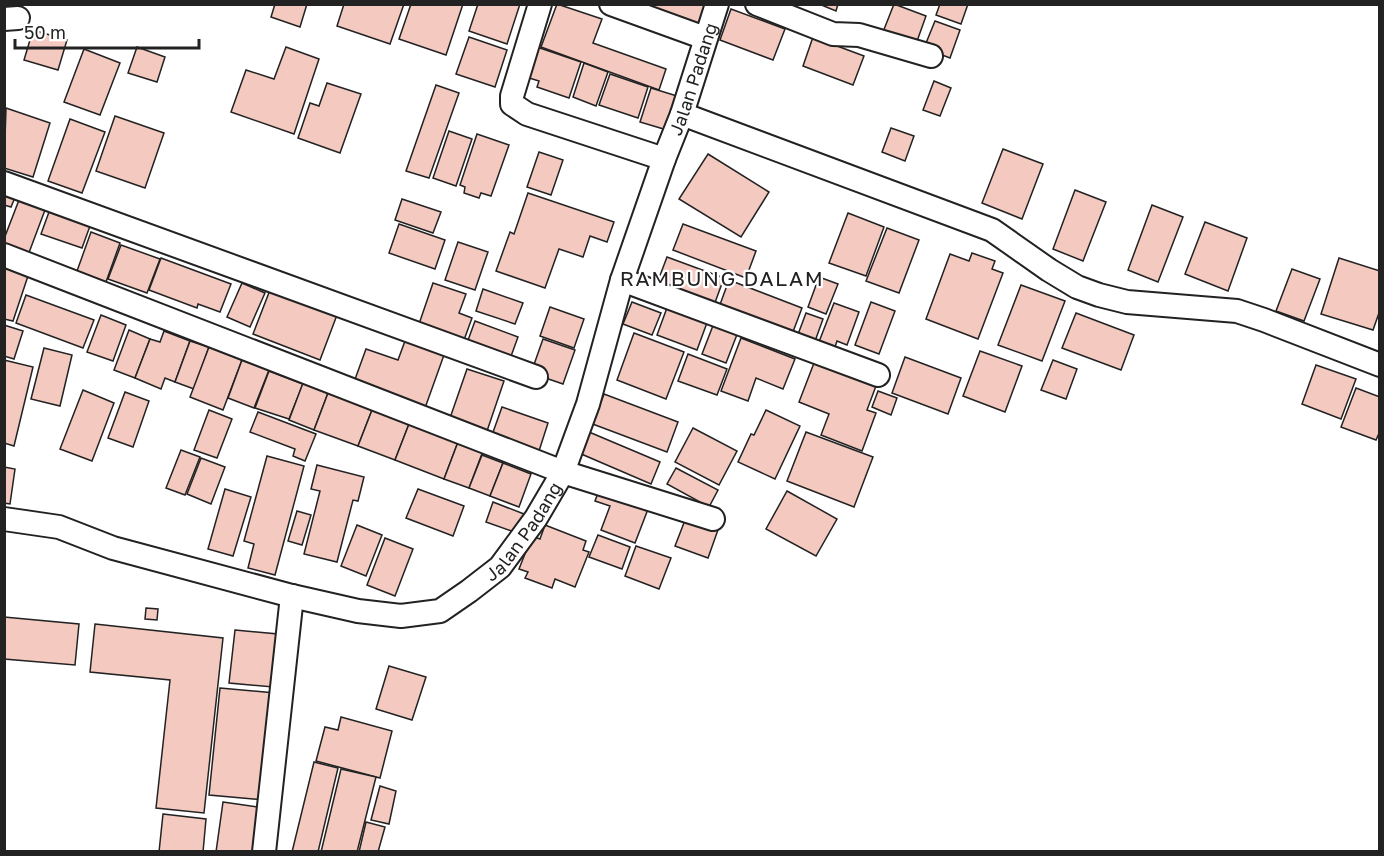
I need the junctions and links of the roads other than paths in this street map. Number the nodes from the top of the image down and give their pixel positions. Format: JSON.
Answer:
{"nodes":[{"id":1,"x":540,"y":4,"type":"edge"},
{"id":2,"x":611,"y":4,"type":"edge"},
{"id":3,"x":717,"y":4,"type":"edge"},
{"id":4,"x":757,"y":4,"type":"edge"},
{"id":5,"x":705,"y":38,"type":"junction"},
{"id":6,"x":931,"y":56,"type":"dead end"},
{"id":7,"x":682,"y":114,"type":"junction"},
{"id":8,"x":664,"y":159,"type":"junction"},
{"id":9,"x":4,"y":183,"type":"edge"},
{"id":10,"x":4,"y":255,"type":"edge"},
{"id":11,"x":622,"y":280,"type":"junction"},
{"id":12,"x":1380,"y":365,"type":"edge"},
{"id":13,"x":878,"y":375,"type":"dead end"},
{"id":14,"x":536,"y":377,"type":"dead end"},
{"id":15,"x":564,"y":472,"type":"junction"},
{"id":16,"x":4,"y":519,"type":"edge"},
{"id":17,"x":713,"y":519,"type":"dead end"},
{"id":18,"x":292,"y":596,"type":"junction"},
{"id":19,"x":264,"y":852,"type":"edge"}],
"edges":[{"from":1,"to":8,"type":"street"},
{"from":2,"to":5,"type":"street"},
{"from":3,"to":5,"type":"street","name":"Jalan Padang"},
{"from":4,"to":6,"type":"street"},
{"from":5,"to":7,"type":"street","name":"Jalan Padang"},
{"from":7,"to":8,"type":"street","name":"Jalan Padang"},
{"from":7,"to":12,"type":"street"},
{"from":8,"to":11,"type":"street","name":"Jalan Padang"},
{"from":9,"to":14,"type":"street"},
{"from":10,"to":15,"type":"street"},
{"from":11,"to":13,"type":"street"},
{"from":11,"to":15,"type":"street","name":"Jalan Padang"},
{"from":15,"to":17,"type":"street"},
{"from":15,"to":18,"type":"street","name":"Jalan Padang"},
{"from":16,"to":18,"type":"street","name":"Jalan Padang"},
{"from":18,"to":19,"type":"street"}]}
